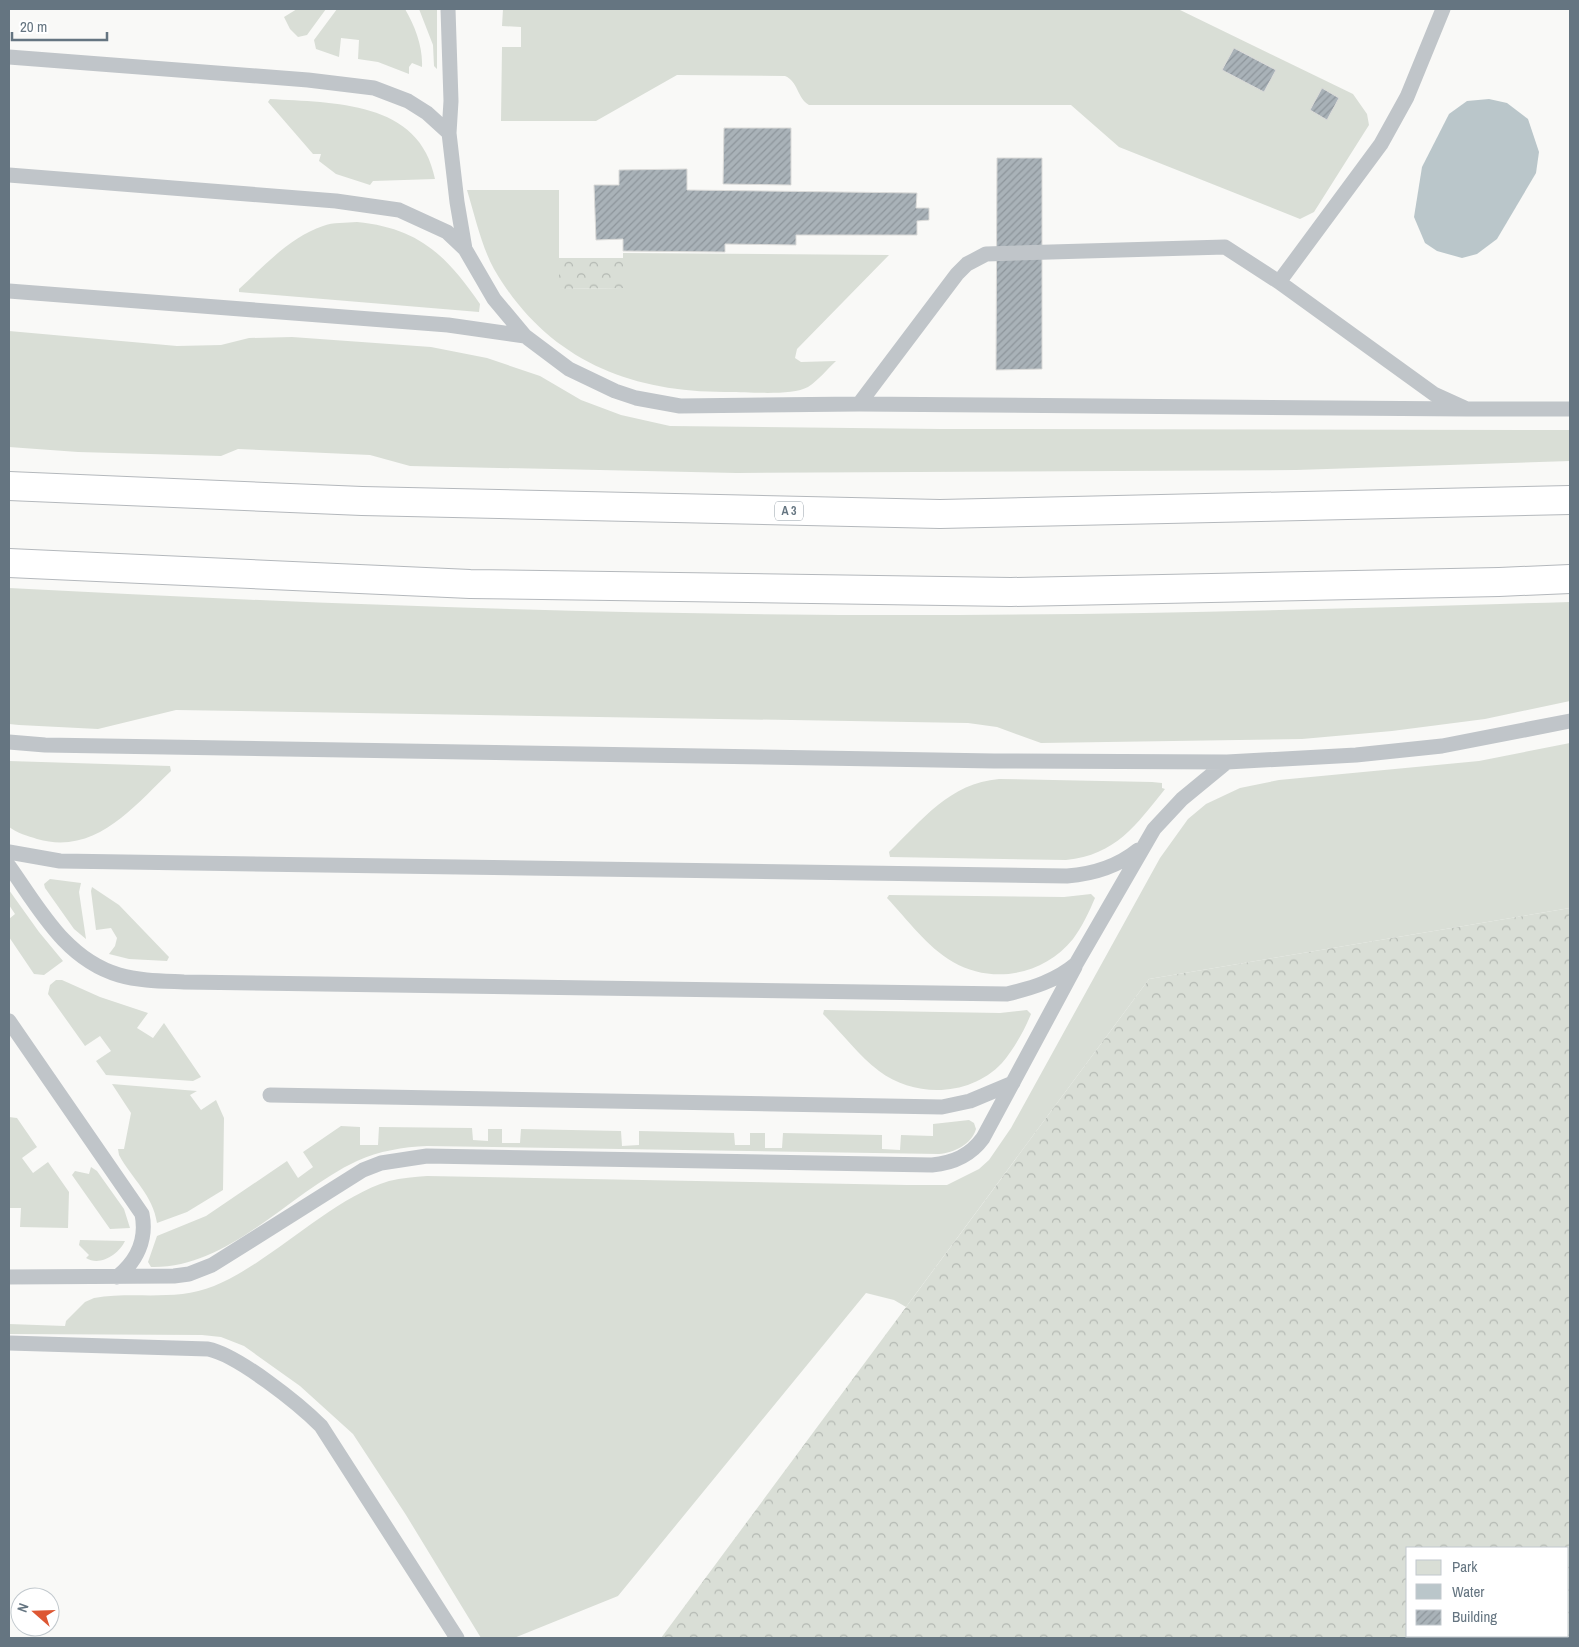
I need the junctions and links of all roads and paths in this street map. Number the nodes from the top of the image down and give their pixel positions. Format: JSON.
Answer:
{"nodes":[{"id":1,"x":448,"y":9,"type":"edge"},
{"id":2,"x":1443,"y":9,"type":"edge"},
{"id":3,"x":9,"y":57,"type":"edge"},
{"id":4,"x":449,"y":134,"type":"junction"},
{"id":5,"x":9,"y":175,"type":"edge"},
{"id":6,"x":465,"y":249,"type":"junction"},
{"id":7,"x":1280,"y":282,"type":"junction"},
{"id":8,"x":9,"y":291,"type":"edge"},
{"id":9,"x":525,"y":336,"type":"junction"},
{"id":10,"x":859,"y":404,"type":"junction"},
{"id":11,"x":1467,"y":409,"type":"junction"},
{"id":12,"x":1570,"y":409,"type":"edge"},
{"id":13,"x":9,"y":486,"type":"edge"},
{"id":14,"x":1570,"y":500,"type":"edge"},
{"id":15,"x":9,"y":563,"type":"edge"},
{"id":16,"x":1570,"y":579,"type":"edge"},
{"id":17,"x":1570,"y":721,"type":"edge"},
{"id":18,"x":9,"y":742,"type":"edge"},
{"id":19,"x":1227,"y":762,"type":"junction"},
{"id":20,"x":1143,"y":846,"type":"junction"},
{"id":21,"x":9,"y":852,"type":"edge"},
{"id":22,"x":9,"y":866,"type":"edge"},
{"id":23,"x":1076,"y":964,"type":"junction"},
{"id":24,"x":9,"y":1021,"type":"edge"},
{"id":25,"x":1013,"y":1083,"type":"junction"},
{"id":26,"x":270,"y":1095,"type":"dead end"},
{"id":27,"x":9,"y":1277,"type":"edge"},
{"id":28,"x":117,"y":1277,"type":"junction"},
{"id":29,"x":9,"y":1343,"type":"edge"},
{"id":30,"x":457,"y":1638,"type":"edge"}],
"edges":[{"from":1,"to":4,"type":"lane"},
{"from":2,"to":7,"type":"lane"},
{"from":3,"to":4,"type":"lane"},
{"from":4,"to":6,"type":"lane"},
{"from":5,"to":6,"type":"lane"},
{"from":6,"to":9,"type":"lane"},
{"from":7,"to":10,"type":"lane"},
{"from":7,"to":11,"type":"lane"},
{"from":8,"to":9,"type":"lane"},
{"from":9,"to":10,"type":"lane"},
{"from":10,"to":11,"type":"lane"},
{"from":11,"to":12,"type":"lane"},
{"from":13,"to":14,"type":"highway","number":"A 3"},
{"from":15,"to":16,"type":"highway"},
{"from":17,"to":19,"type":"lane"},
{"from":18,"to":19,"type":"lane"},
{"from":19,"to":20,"type":"lane"},
{"from":20,"to":21,"type":"lane"},
{"from":20,"to":23,"type":"lane"},
{"from":22,"to":23,"type":"lane"},
{"from":23,"to":25,"type":"lane"},
{"from":24,"to":28,"type":"lane"},
{"from":25,"to":26,"type":"lane"},
{"from":25,"to":28,"type":"lane"},
{"from":27,"to":28,"type":"lane"},
{"from":29,"to":30,"type":"lane"}]}
